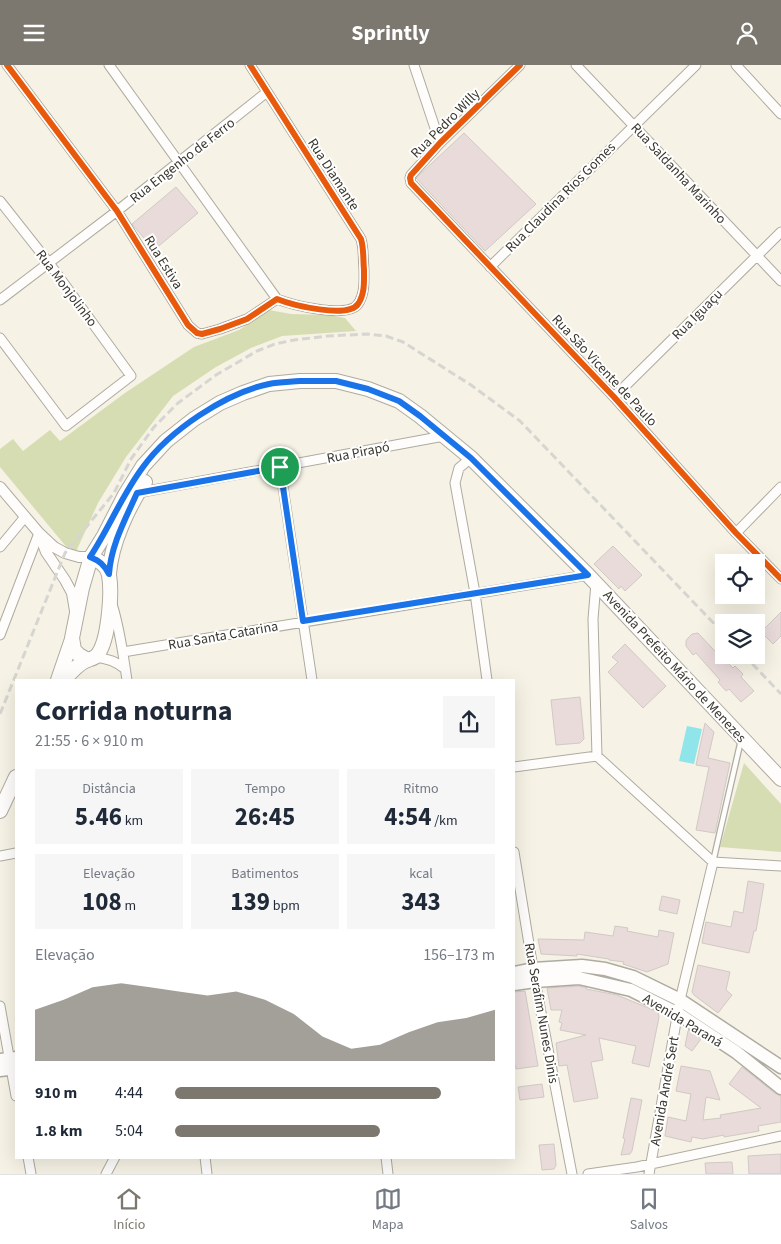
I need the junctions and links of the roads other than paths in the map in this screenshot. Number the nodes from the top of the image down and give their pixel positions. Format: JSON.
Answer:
{"nodes":[{"id":1,"x":7,"y":65,"type":"edge"},
{"id":2,"x":109,"y":65,"type":"edge"},
{"id":3,"x":250,"y":65,"type":"edge"},
{"id":4,"x":414,"y":65,"type":"edge"},
{"id":5,"x":520,"y":65,"type":"edge"},
{"id":6,"x":576,"y":65,"type":"edge"},
{"id":7,"x":696,"y":65,"type":"edge"},
{"id":8,"x":736,"y":65,"type":"edge"},
{"id":9,"x":267,"y":92,"type":"junction"},
{"id":10,"x":781,"y":114,"type":"edge"},
{"id":11,"x":634,"y":125,"type":"junction"},
{"id":12,"x":440,"y":143,"type":"junction"},
{"id":13,"x":178,"y":162,"type":"junction"},
{"id":14,"x":410,"y":178,"type":"joint"},
{"id":15,"x":0,"y":201,"type":"edge"},
{"id":16,"x":117,"y":211,"type":"junction"},
{"id":17,"x":781,"y":232,"type":"edge"},
{"id":18,"x":757,"y":255,"type":"junction"},
{"id":19,"x":49,"y":263,"type":"junction"},
{"id":20,"x":490,"y":267,"type":"junction"},
{"id":21,"x":781,"y":281,"type":"edge"},
{"id":22,"x":277,"y":299,"type":"junction"},
{"id":23,"x":0,"y":300,"type":"edge"},
{"id":24,"x":0,"y":339,"type":"edge"},
{"id":25,"x":614,"y":397,"type":"junction"},
{"id":26,"x":444,"y":436,"type":"junction"},
{"id":27,"x":471,"y":458,"type":"junction"},
{"id":28,"x":280,"y":467,"type":"junction"},
{"id":29,"x":0,"y":487,"type":"edge"},
{"id":30,"x":781,"y":487,"type":"edge"},
{"id":31,"x":131,"y":494,"type":"junction"},
{"id":32,"x":25,"y":517,"type":"junction"},
{"id":33,"x":39,"y":533,"type":"junction"},
{"id":34,"x":736,"y":533,"type":"junction"},
{"id":35,"x":0,"y":547,"type":"edge"},
{"id":36,"x":90,"y":557,"type":"junction"},
{"id":37,"x":109,"y":574,"type":"junction"},
{"id":38,"x":592,"y":579,"type":"junction"},
{"id":39,"x":781,"y":579,"type":"edge"},
{"id":40,"x":475,"y":593,"type":"junction"},
{"id":41,"x":110,"y":596,"type":"junction"},
{"id":42,"x":76,"y":619,"type":"junction"},
{"id":43,"x":303,"y":621,"type":"junction"},
{"id":44,"x":0,"y":635,"type":"edge"},
{"id":45,"x":72,"y":638,"type":"junction"},
{"id":46,"x":123,"y":652,"type":"junction"},
{"id":47,"x":91,"y":659,"type":"junction"},
{"id":48,"x":125,"y":669,"type":"junction"},
{"id":49,"x":58,"y":679,"type":"edge"},
{"id":50,"x":65,"y":679,"type":"edge"},
{"id":51,"x":127,"y":679,"type":"edge"},
{"id":52,"x":312,"y":679,"type":"edge"},
{"id":53,"x":487,"y":679,"type":"edge"},
{"id":54,"x":742,"y":737,"type":"junction"},
{"id":55,"x":597,"y":756,"type":"junction"},
{"id":56,"x":515,"y":767,"type":"edge"},
{"id":57,"x":15,"y":779,"type":"edge"},
{"id":58,"x":781,"y":779,"type":"edge"},
{"id":59,"x":0,"y":811,"type":"edge"},
{"id":60,"x":15,"y":853,"type":"edge"},
{"id":61,"x":0,"y":855,"type":"edge"},
{"id":62,"x":515,"y":858,"type":"edge"},
{"id":63,"x":713,"y":862,"type":"junction"},
{"id":64,"x":781,"y":866,"type":"edge"},
{"id":65,"x":515,"y":973,"type":"edge"},
{"id":66,"x":534,"y":975,"type":"junction"},
{"id":67,"x":515,"y":984,"type":"edge"},
{"id":68,"x":680,"y":1000,"type":"junction"},
{"id":69,"x":0,"y":1006,"type":"edge"},
{"id":70,"x":677,"y":1013,"type":"junction"},
{"id":71,"x":739,"y":1047,"type":"junction"},
{"id":72,"x":9,"y":1064,"type":"edge"},
{"id":73,"x":781,"y":1067,"type":"edge"},
{"id":74,"x":781,"y":1087,"type":"edge"},
{"id":75,"x":15,"y":1091,"type":"edge"},
{"id":76,"x":781,"y":1135,"type":"edge"},
{"id":77,"x":28,"y":1159,"type":"edge"},
{"id":78,"x":114,"y":1159,"type":"edge"},
{"id":79,"x":205,"y":1159,"type":"edge"},
{"id":80,"x":386,"y":1159,"type":"edge"},
{"id":81,"x":651,"y":1164,"type":"junction"},
{"id":82,"x":31,"y":1174,"type":"edge"},
{"id":83,"x":106,"y":1174,"type":"edge"},
{"id":84,"x":207,"y":1174,"type":"edge"},
{"id":85,"x":388,"y":1174,"type":"edge"},
{"id":86,"x":572,"y":1174,"type":"edge"},
{"id":87,"x":588,"y":1174,"type":"edge"},
{"id":88,"x":649,"y":1174,"type":"edge"}],
"edges":[{"from":1,"to":16,"type":"street","name":"Rua Estiva"},
{"from":2,"to":13,"type":"street"},
{"from":3,"to":9,"type":"street","name":"Rua Diamante"},
{"from":4,"to":12,"type":"street"},
{"from":5,"to":12,"type":"street","name":"Rua Pedro Willy"},
{"from":6,"to":11,"type":"street","name":"Rua Saldanha Marinho"},
{"from":7,"to":11,"type":"street","name":"Rua Claudina Rios Gomes"},
{"from":8,"to":10,"type":"street"},
{"from":9,"to":13,"type":"street","name":"Rua Engenho de Ferro"},
{"from":9,"to":22,"type":"street","name":"Rua Diamante"},
{"from":11,"to":18,"type":"street","name":"Rua Saldanha Marinho"},
{"from":11,"to":20,"type":"street","name":"Rua Claudina Rios Gomes"},
{"from":12,"to":14,"type":"street","name":"Rua Pedro Willy"},
{"from":13,"to":16,"type":"street","name":"Rua Engenho de Ferro"},
{"from":13,"to":22,"type":"street"},
{"from":14,"to":20,"type":"street","name":"Rua São Vicente de Paulo"},
{"from":15,"to":19,"type":"street","name":"Rua Monjolinho"},
{"from":16,"to":19,"type":"street","name":"Rua Engenho de Ferro"},
{"from":16,"to":22,"type":"street","name":"Rua Estiva"},
{"from":17,"to":18,"type":"street","name":"Rua Iguaçu"},
{"from":18,"to":21,"type":"street","name":"Rua Saldanha Marinho"},
{"from":18,"to":25,"type":"street","name":"Rua Iguaçu"},
{"from":19,"to":23,"type":"street","name":"Rua Engenho de Ferro"},
{"from":19,"to":24,"type":"street","name":"Rua Monjolinho"},
{"from":20,"to":25,"type":"street","name":"Rua São Vicente de Paulo"},
{"from":25,"to":34,"type":"street","name":"Rua São Vicente de Paulo"},
{"from":26,"to":27,"type":"main road","name":"Avenida Prefeito Mário de Menezes"},
{"from":26,"to":28,"type":"street","name":"Rua Pirapó"},
{"from":26,"to":31,"type":"main road","name":"Avenida Prefeito Mário de Menezes"},
{"from":27,"to":38,"type":"main road","name":"Avenida Prefeito Mário de Menezes"},
{"from":27,"to":40,"type":"street"},
{"from":28,"to":31,"type":"street","name":"Rua Pirapó"},
{"from":28,"to":43,"type":"street"},
{"from":29,"to":32,"type":"street"},
{"from":30,"to":34,"type":"street"},
{"from":31,"to":36,"type":"main road","name":"Avenida Prefeito Mário de Menezes"},
{"from":31,"to":37,"type":"main road","name":"Avenida Prefeito Mário de Menezes"},
{"from":32,"to":33,"type":"street"},
{"from":32,"to":35,"type":"street"},
{"from":33,"to":36,"type":"street"},
{"from":33,"to":42,"type":"street"},
{"from":33,"to":44,"type":"street"},
{"from":34,"to":39,"type":"street","name":"Rua São Vicente de Paulo"},
{"from":36,"to":37,"type":"main road"},
{"from":36,"to":42,"type":"main road","name":"Avenida Prefeito Mário de Menezes"},
{"from":37,"to":41,"type":"main road","name":"Avenida Prefeito Mário de Menezes"},
{"from":38,"to":40,"type":"street","name":"Rua Santa Catarina"},
{"from":38,"to":54,"type":"main road","name":"Avenida Prefeito Mário de Menezes"},
{"from":38,"to":55,"type":"street"},
{"from":40,"to":43,"type":"street","name":"Rua Santa Catarina"},
{"from":40,"to":53,"type":"street"},
{"from":41,"to":46,"type":"street"},
{"from":41,"to":47,"type":"main road","name":"Avenida Prefeito Mário de Menezes"},
{"from":42,"to":45,"type":"main road","name":"Avenida Prefeito Mário de Menezes"},
{"from":43,"to":46,"type":"street","name":"Rua Santa Catarina"},
{"from":43,"to":52,"type":"street"},
{"from":45,"to":47,"type":"main road"},
{"from":45,"to":49,"type":"main road"},
{"from":46,"to":48,"type":"street"},
{"from":47,"to":48,"type":"street"},
{"from":47,"to":50,"type":"main road"},
{"from":48,"to":51,"type":"street"},
{"from":54,"to":58,"type":"main road","name":"Avenida Prefeito Mário de Menezes"},
{"from":54,"to":63,"type":"lane"},
{"from":55,"to":56,"type":"street"},
{"from":55,"to":63,"type":"street"},
{"from":57,"to":59,"type":"main road"},
{"from":60,"to":61,"type":"street"},
{"from":62,"to":66,"type":"street","name":"Rua Serafim Nunes Dinis"},
{"from":63,"to":64,"type":"street"},
{"from":63,"to":68,"type":"street","name":"Avenida André Sert"},
{"from":65,"to":66,"type":"main road","name":"Avenida Paraná"},
{"from":66,"to":67,"type":"main road","name":"Avenida Paraná"},
{"from":66,"to":68,"type":"main road","name":"Avenida Paraná"},
{"from":66,"to":70,"type":"main road","name":"Avenida Paraná"},
{"from":66,"to":86,"type":"street","name":"Rua Serafim Nunes Dinis"},
{"from":68,"to":70,"type":"street","name":"Avenida André Sert"},
{"from":68,"to":71,"type":"main road","name":"Avenida Paraná"},
{"from":69,"to":72,"type":"street"},
{"from":70,"to":71,"type":"main road","name":"Avenida Paraná"},
{"from":70,"to":81,"type":"street","name":"Avenida André Sert"},
{"from":71,"to":73,"type":"main road","name":"Avenida Paraná"},
{"from":71,"to":74,"type":"main road","name":"Avenida Paraná"},
{"from":72,"to":75,"type":"street"},
{"from":76,"to":81,"type":"street"},
{"from":77,"to":82,"type":"street"},
{"from":78,"to":83,"type":"street"},
{"from":79,"to":84,"type":"street"},
{"from":80,"to":85,"type":"street"},
{"from":81,"to":87,"type":"street"},
{"from":81,"to":88,"type":"street","name":"Avenida André Sert"}]}
